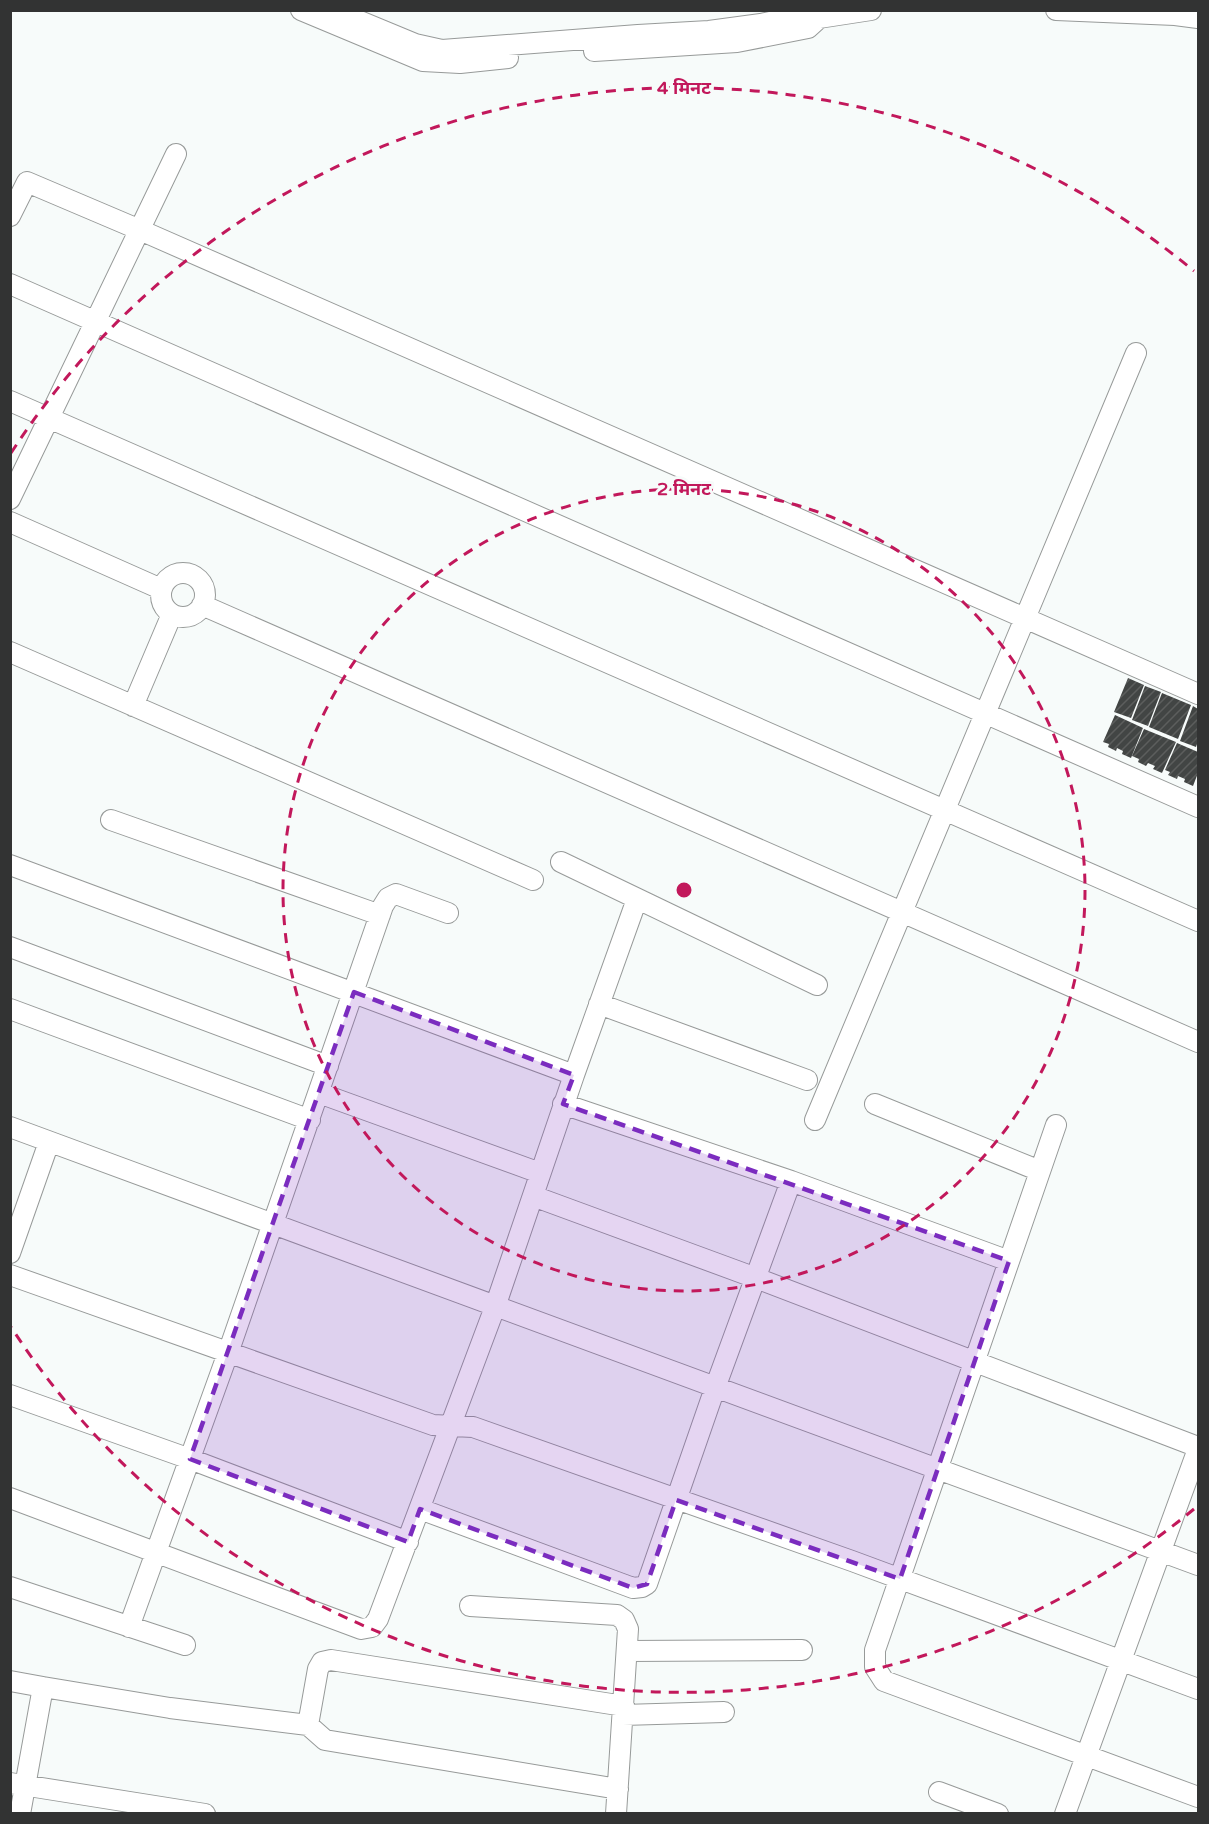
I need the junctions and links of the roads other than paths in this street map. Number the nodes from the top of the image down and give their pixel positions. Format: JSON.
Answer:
{"nodes":[{"id":1,"x":301,"y":10,"type":"edge"},
{"id":2,"x":333,"y":10,"type":"edge"},
{"id":3,"x":871,"y":10,"type":"edge"},
{"id":4,"x":1056,"y":10,"type":"edge"},
{"id":5,"x":1150,"y":12,"type":"edge"},
{"id":6,"x":819,"y":18,"type":"junction"},
{"id":7,"x":1198,"y":18,"type":"edge"},
{"id":8,"x":176,"y":154,"type":"dead end"},
{"id":9,"x":10,"y":216,"type":"edge"},
{"id":10,"x":140,"y":230,"type":"junction"},
{"id":11,"x":10,"y":284,"type":"edge"},
{"id":12,"x":96,"y":322,"type":"junction"},
{"id":13,"x":1136,"y":353,"type":"dead end"},
{"id":14,"x":10,"y":400,"type":"edge"},
{"id":15,"x":50,"y":419,"type":"junction"},
{"id":16,"x":10,"y":500,"type":"edge"},
{"id":17,"x":10,"y":522,"type":"edge"},
{"id":18,"x":161,"y":589,"type":"junction"},
{"id":19,"x":202,"y":605,"type":"junction"},
{"id":20,"x":172,"y":614,"type":"junction"},
{"id":21,"x":1025,"y":618,"type":"junction"},
{"id":22,"x":10,"y":652,"type":"edge"},
{"id":23,"x":1198,"y":694,"type":"edge"},
{"id":24,"x":133,"y":706,"type":"junction"},
{"id":25,"x":985,"y":713,"type":"junction"},
{"id":26,"x":1198,"y":807,"type":"edge"},
{"id":27,"x":945,"y":810,"type":"junction"},
{"id":28,"x":111,"y":820,"type":"dead end"},
{"id":29,"x":561,"y":862,"type":"dead end"},
{"id":30,"x":10,"y":865,"type":"edge"},
{"id":31,"x":533,"y":880,"type":"dead end"},
{"id":32,"x":637,"y":899,"type":"junction"},
{"id":33,"x":901,"y":911,"type":"junction"},
{"id":34,"x":448,"y":913,"type":"dead end"},
{"id":35,"x":380,"y":915,"type":"junction"},
{"id":36,"x":1198,"y":921,"type":"edge"},
{"id":37,"x":10,"y":947,"type":"edge"},
{"id":38,"x":817,"y":985,"type":"dead end"},
{"id":39,"x":354,"y":992,"type":"junction"},
{"id":40,"x":599,"y":1004,"type":"junction"},
{"id":41,"x":10,"y":1009,"type":"edge"},
{"id":42,"x":1198,"y":1042,"type":"edge"},
{"id":43,"x":328,"y":1066,"type":"junction"},
{"id":44,"x":574,"y":1075,"type":"junction"},
{"id":45,"x":807,"y":1080,"type":"dead end"},
{"id":46,"x":319,"y":1093,"type":"junction"},
{"id":47,"x":564,"y":1104,"type":"junction"},
{"id":48,"x":875,"y":1104,"type":"dead end"},
{"id":49,"x":310,"y":1120,"type":"junction"},
{"id":50,"x":815,"y":1120,"type":"dead end"},
{"id":51,"x":1056,"y":1125,"type":"dead end"},
{"id":52,"x":10,"y":1127,"type":"edge"},
{"id":53,"x":50,"y":1142,"type":"junction"},
{"id":54,"x":1040,"y":1171,"type":"junction"},
{"id":55,"x":540,"y":1173,"type":"junction"},
{"id":56,"x":791,"y":1181,"type":"junction"},
{"id":57,"x":533,"y":1196,"type":"junction"},
{"id":58,"x":273,"y":1226,"type":"junction"},
{"id":59,"x":10,"y":1253,"type":"edge"},
{"id":60,"x":1009,"y":1261,"type":"junction"},
{"id":61,"x":10,"y":1275,"type":"edge"},
{"id":62,"x":756,"y":1278,"type":"junction"},
{"id":63,"x":495,"y":1307,"type":"junction"},
{"id":64,"x":228,"y":1353,"type":"junction"},
{"id":65,"x":975,"y":1361,"type":"junction"},
{"id":66,"x":715,"y":1388,"type":"junction"},
{"id":67,"x":10,"y":1395,"type":"edge"},
{"id":68,"x":450,"y":1425,"type":"junction"},
{"id":69,"x":1198,"y":1448,"type":"edge"},
{"id":70,"x":190,"y":1459,"type":"junction"},
{"id":71,"x":937,"y":1469,"type":"junction"},
{"id":72,"x":10,"y":1498,"type":"edge"},
{"id":73,"x":676,"y":1500,"type":"junction"},
{"id":74,"x":420,"y":1509,"type":"junction"},
{"id":75,"x":408,"y":1542,"type":"junction"},
{"id":76,"x":1161,"y":1551,"type":"junction"},
{"id":77,"x":156,"y":1552,"type":"junction"},
{"id":78,"x":1198,"y":1565,"type":"edge"},
{"id":79,"x":900,"y":1579,"type":"junction"},
{"id":80,"x":10,"y":1587,"type":"edge"},
{"id":81,"x":470,"y":1606,"type":"dead end"},
{"id":82,"x":129,"y":1627,"type":"junction"},
{"id":83,"x":185,"y":1645,"type":"dead end"},
{"id":84,"x":802,"y":1650,"type":"dead end"},
{"id":85,"x":627,"y":1651,"type":"junction"},
{"id":86,"x":1121,"y":1660,"type":"junction"},
{"id":87,"x":10,"y":1681,"type":"edge"},
{"id":88,"x":43,"y":1687,"type":"junction"},
{"id":89,"x":1198,"y":1689,"type":"edge"},
{"id":90,"x":623,"y":1711,"type":"junction"},
{"id":91,"x":724,"y":1712,"type":"dead end"},
{"id":92,"x":308,"y":1725,"type":"junction"},
{"id":93,"x":1087,"y":1756,"type":"junction"},
{"id":94,"x":18,"y":1784,"type":"edge"},
{"id":95,"x":618,"y":1789,"type":"junction"},
{"id":96,"x":939,"y":1792,"type":"dead end"},
{"id":97,"x":1198,"y":1797,"type":"edge"},
{"id":98,"x":20,"y":1814,"type":"edge"},
{"id":99,"x":205,"y":1814,"type":"edge"},
{"id":100,"x":616,"y":1814,"type":"edge"},
{"id":101,"x":998,"y":1814,"type":"edge"},
{"id":102,"x":1065,"y":1814,"type":"edge"}],
"edges":[{"from":1,"to":6,"type":"street"},
{"from":2,"to":6,"type":"street"},
{"from":3,"to":6,"type":"street"},
{"from":4,"to":5,"type":"street"},
{"from":5,"to":7,"type":"street"},
{"from":8,"to":10,"type":"street"},
{"from":9,"to":10,"type":"street"},
{"from":10,"to":12,"type":"street"},
{"from":10,"to":21,"type":"street"},
{"from":11,"to":12,"type":"street"},
{"from":12,"to":15,"type":"street"},
{"from":12,"to":25,"type":"street"},
{"from":13,"to":21,"type":"street"},
{"from":14,"to":15,"type":"street"},
{"from":15,"to":16,"type":"street"},
{"from":15,"to":27,"type":"street"},
{"from":17,"to":18,"type":"street"},
{"from":18,"to":19,"type":"street"},
{"from":18,"to":20,"type":"street"},
{"from":19,"to":20,"type":"street"},
{"from":19,"to":33,"type":"street"},
{"from":20,"to":24,"type":"street"},
{"from":21,"to":23,"type":"street"},
{"from":21,"to":25,"type":"street"},
{"from":22,"to":24,"type":"street"},
{"from":24,"to":31,"type":"street"},
{"from":25,"to":26,"type":"street"},
{"from":25,"to":27,"type":"street"},
{"from":27,"to":33,"type":"street"},
{"from":27,"to":36,"type":"street"},
{"from":28,"to":35,"type":"street"},
{"from":29,"to":32,"type":"street"},
{"from":30,"to":39,"type":"street"},
{"from":32,"to":38,"type":"street"},
{"from":32,"to":40,"type":"street"},
{"from":33,"to":42,"type":"street"},
{"from":33,"to":50,"type":"street"},
{"from":34,"to":35,"type":"street"},
{"from":35,"to":39,"type":"street"},
{"from":37,"to":43,"type":"street"},
{"from":39,"to":43,"type":"street"},
{"from":39,"to":44,"type":"street"},
{"from":40,"to":44,"type":"street"},
{"from":40,"to":45,"type":"street"},
{"from":41,"to":49,"type":"street"},
{"from":43,"to":46,"type":"street"},
{"from":44,"to":47,"type":"street"},
{"from":46,"to":49,"type":"street"},
{"from":46,"to":55,"type":"street"},
{"from":47,"to":55,"type":"street"},
{"from":47,"to":56,"type":"street"},
{"from":48,"to":54,"type":"street"},
{"from":49,"to":58,"type":"street"},
{"from":51,"to":54,"type":"street"},
{"from":52,"to":53,"type":"street"},
{"from":53,"to":58,"type":"street"},
{"from":53,"to":59,"type":"street"},
{"from":54,"to":60,"type":"street"},
{"from":55,"to":57,"type":"street"},
{"from":56,"to":60,"type":"street"},
{"from":56,"to":62,"type":"street"},
{"from":57,"to":62,"type":"street"},
{"from":57,"to":63,"type":"street"},
{"from":58,"to":63,"type":"street"},
{"from":58,"to":64,"type":"street"},
{"from":60,"to":65,"type":"street"},
{"from":61,"to":64,"type":"street"},
{"from":62,"to":65,"type":"street"},
{"from":62,"to":66,"type":"street"},
{"from":63,"to":66,"type":"street"},
{"from":63,"to":68,"type":"street"},
{"from":64,"to":68,"type":"street"},
{"from":64,"to":70,"type":"street"},
{"from":65,"to":69,"type":"street"},
{"from":65,"to":71,"type":"street"},
{"from":66,"to":71,"type":"street"},
{"from":66,"to":73,"type":"street"},
{"from":67,"to":70,"type":"street"},
{"from":68,"to":73,"type":"street"},
{"from":68,"to":74,"type":"street"},
{"from":69,"to":76,"type":"street"},
{"from":70,"to":75,"type":"street"},
{"from":70,"to":77,"type":"street"},
{"from":71,"to":76,"type":"street"},
{"from":71,"to":79,"type":"street"},
{"from":72,"to":77,"type":"street"},
{"from":73,"to":74,"type":"street"},
{"from":73,"to":79,"type":"street"},
{"from":74,"to":75,"type":"street"},
{"from":75,"to":77,"type":"street"},
{"from":76,"to":78,"type":"street"},
{"from":76,"to":86,"type":"street"},
{"from":77,"to":82,"type":"street"},
{"from":79,"to":86,"type":"street"},
{"from":79,"to":93,"type":"street"},
{"from":80,"to":82,"type":"street"},
{"from":81,"to":85,"type":"street"},
{"from":82,"to":83,"type":"street"},
{"from":84,"to":85,"type":"street"},
{"from":85,"to":90,"type":"street"},
{"from":86,"to":89,"type":"street"},
{"from":86,"to":93,"type":"street"},
{"from":87,"to":88,"type":"street"},
{"from":88,"to":92,"type":"street"},
{"from":88,"to":94,"type":"street"},
{"from":90,"to":91,"type":"street"},
{"from":90,"to":92,"type":"street"},
{"from":90,"to":95,"type":"street"},
{"from":92,"to":95,"type":"street"},
{"from":93,"to":97,"type":"street"},
{"from":93,"to":102,"type":"street"},
{"from":94,"to":98,"type":"street"},
{"from":94,"to":99,"type":"street"},
{"from":95,"to":100,"type":"street"},
{"from":96,"to":101,"type":"street"}]}
